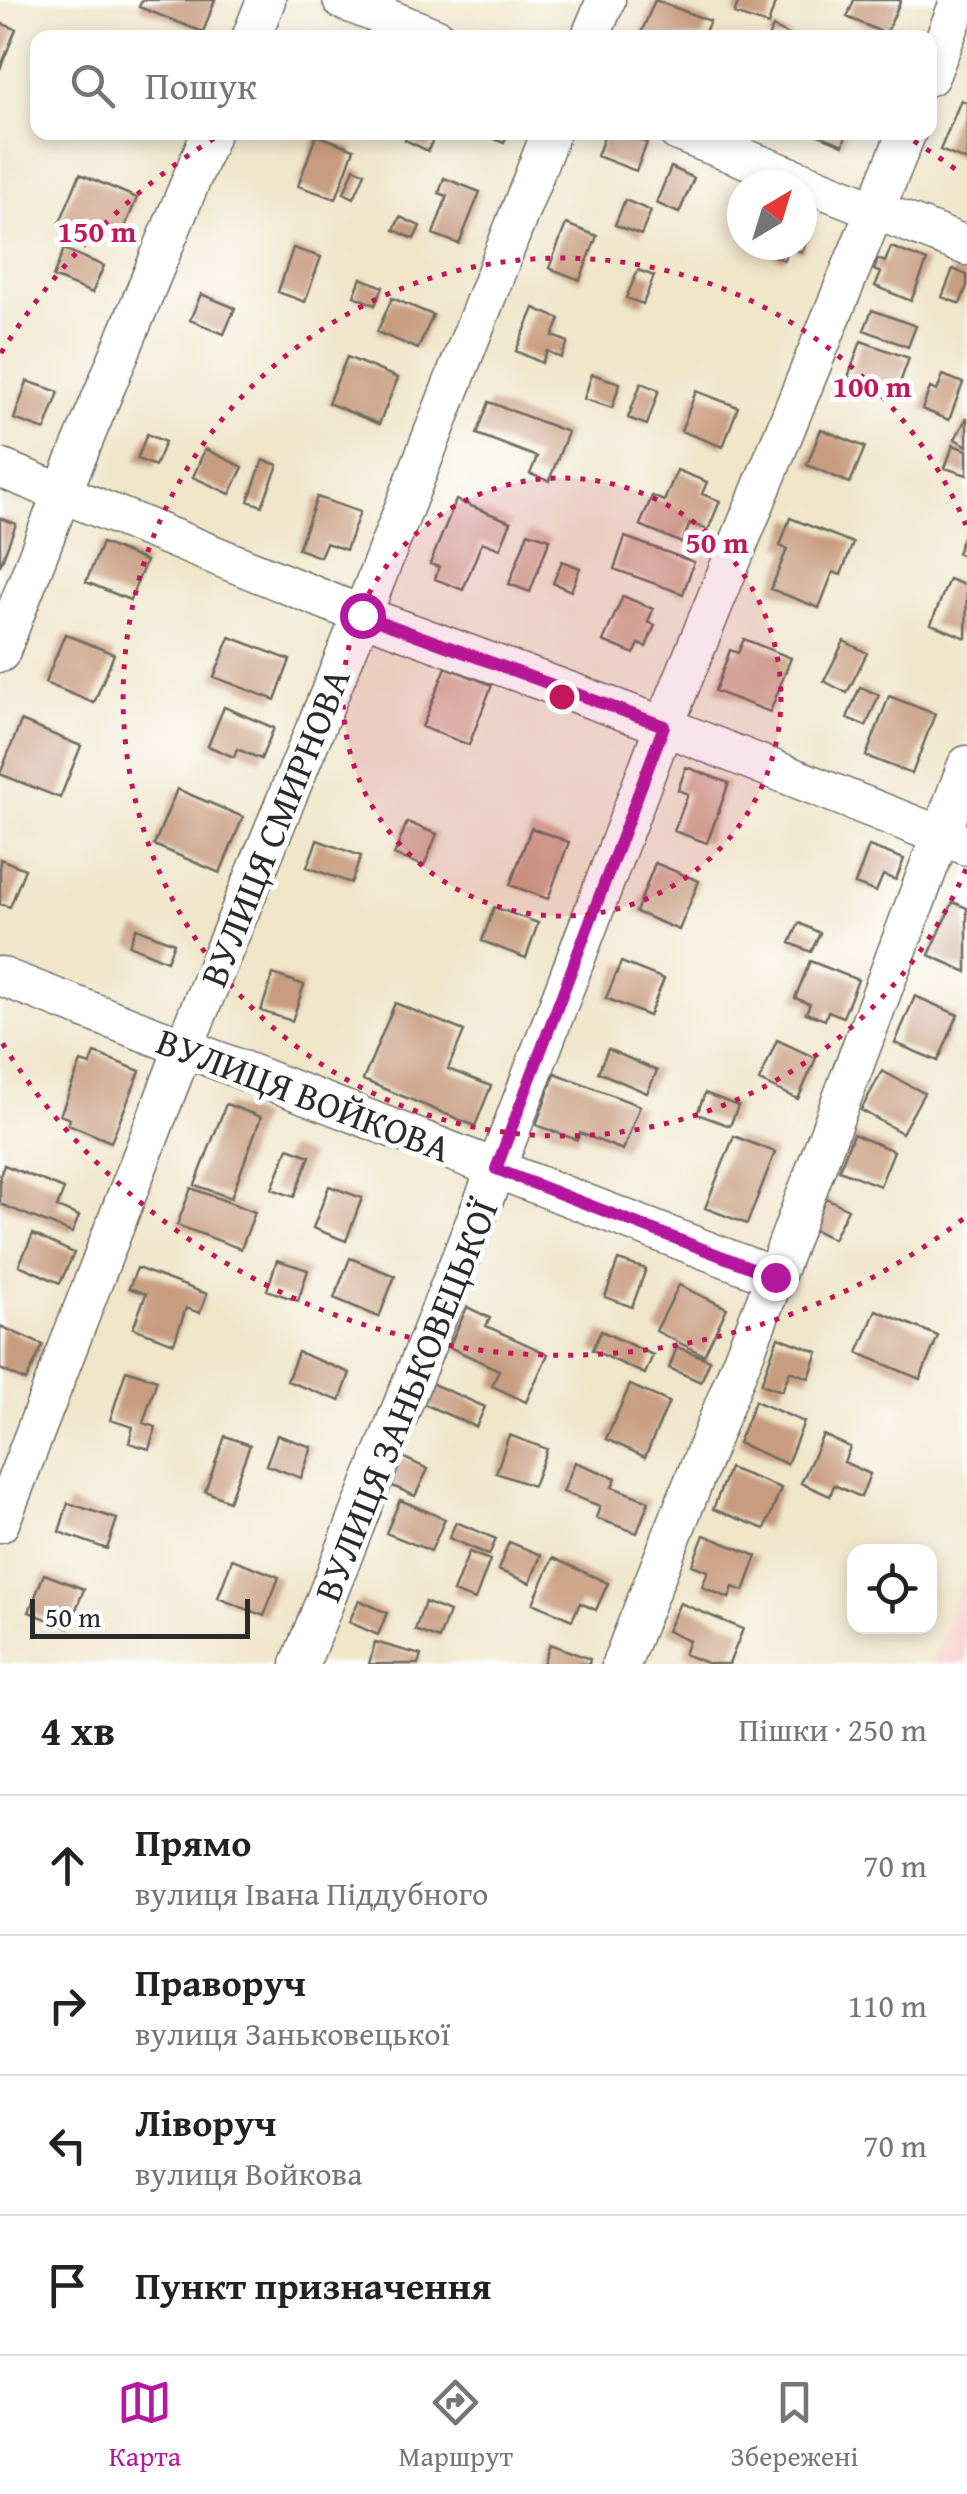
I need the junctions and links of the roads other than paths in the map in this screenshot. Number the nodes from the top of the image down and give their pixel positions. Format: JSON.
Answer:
{"nodes":[{"id":1,"x":266,"y":0,"type":"edge"},
{"id":2,"x":342,"y":0,"type":"edge"},
{"id":3,"x":606,"y":0,"type":"edge"},
{"id":4,"x":960,"y":0,"type":"edge"},
{"id":5,"x":254,"y":30,"type":"edge"},
{"id":6,"x":417,"y":30,"type":"edge"},
{"id":7,"x":593,"y":30,"type":"edge"},
{"id":8,"x":937,"y":58,"type":"edge"},
{"id":9,"x":209,"y":140,"type":"edge"},
{"id":10,"x":548,"y":140,"type":"edge"},
{"id":11,"x":698,"y":140,"type":"edge"},
{"id":12,"x":904,"y":140,"type":"edge"},
{"id":13,"x":876,"y":210,"type":"junction"},
{"id":14,"x":967,"y":246,"type":"edge"},
{"id":15,"x":0,"y":468,"type":"edge"},
{"id":16,"x":62,"y":492,"type":"junction"},
{"id":17,"x":362,"y":615,"type":"junction"},
{"id":18,"x":0,"y":653,"type":"edge"},
{"id":19,"x":664,"y":726,"type":"junction"},
{"id":20,"x":967,"y":765,"type":"edge"},
{"id":21,"x":954,"y":840,"type":"edge"},
{"id":22,"x":0,"y":976,"type":"edge"},
{"id":23,"x":184,"y":1048,"type":"junction"},
{"id":24,"x":496,"y":1169,"type":"junction"},
{"id":25,"x":775,"y":1277,"type":"junction"},
{"id":26,"x":0,"y":1523,"type":"edge"},
{"id":27,"x":300,"y":1664,"type":"edge"},
{"id":28,"x":621,"y":1664,"type":"edge"}],
"edges":[{"from":1,"to":5,"type":"street"},
{"from":2,"to":6,"type":"street"},
{"from":3,"to":7,"type":"street"},
{"from":4,"to":8,"type":"street"},
{"from":9,"to":16,"type":"street"},
{"from":10,"to":17,"type":"street","name":"ВУЛИЦЯ СМИРНОВА"},
{"from":11,"to":13,"type":"street"},
{"from":12,"to":13,"type":"street","name":"ВУЛИЦЯ ЗАНЬКОВЕЦЬКОЇ"},
{"from":13,"to":14,"type":"street"},
{"from":13,"to":19,"type":"street","name":"ВУЛИЦЯ ЗАНЬКОВЕЦЬКОЇ"},
{"from":15,"to":16,"type":"street"},
{"from":16,"to":17,"type":"street"},
{"from":16,"to":18,"type":"street"},
{"from":17,"to":19,"type":"street"},
{"from":17,"to":23,"type":"street","name":"ВУЛИЦЯ СМИРНОВА"},
{"from":19,"to":21,"type":"street"},
{"from":19,"to":24,"type":"street","name":"ВУЛИЦЯ ЗАНЬКОВЕЦЬКОЇ"},
{"from":20,"to":21,"type":"street"},
{"from":21,"to":25,"type":"street"},
{"from":22,"to":23,"type":"street","name":"ВУЛИЦЯ ВОЙКОВА"},
{"from":23,"to":24,"type":"street","name":"ВУЛИЦЯ ВОЙКОВА"},
{"from":23,"to":26,"type":"street","name":"ВУЛИЦЯ СМИРНОВА"},
{"from":24,"to":25,"type":"street","name":"ВУЛИЦЯ ВОЙКОВА"},
{"from":24,"to":27,"type":"street","name":"ВУЛИЦЯ ЗАНЬКОВЕЦЬКОЇ"},
{"from":25,"to":28,"type":"street"}]}
